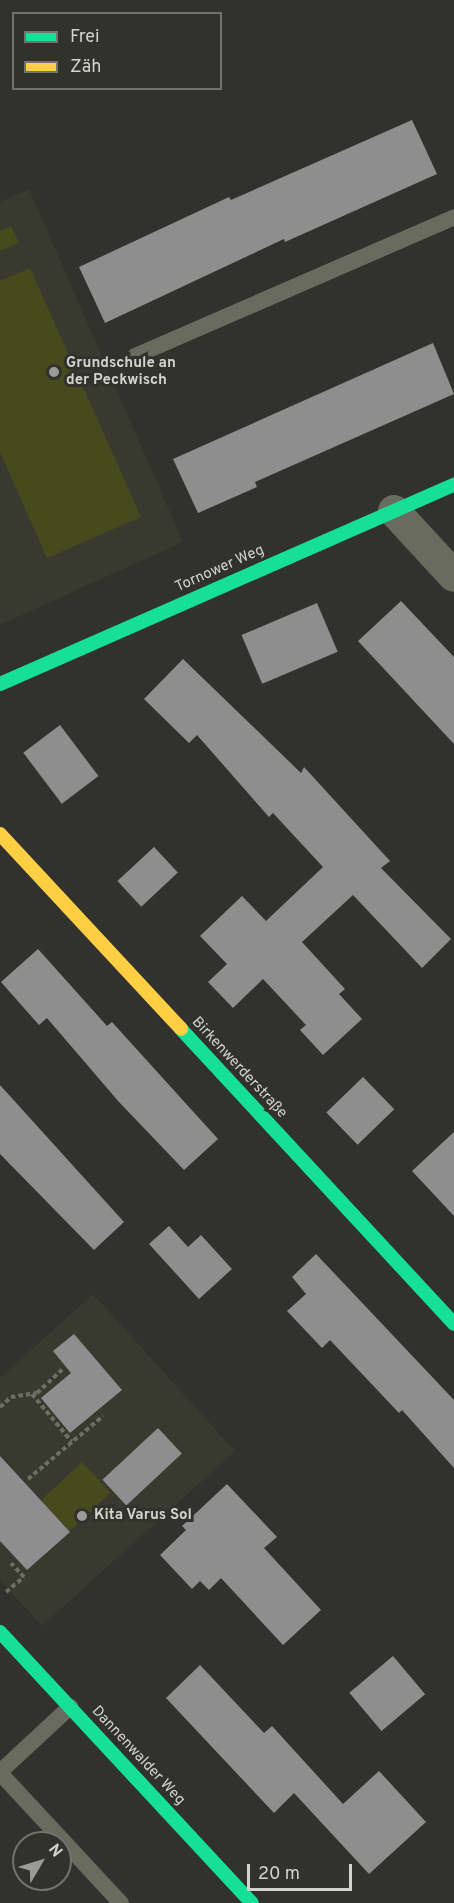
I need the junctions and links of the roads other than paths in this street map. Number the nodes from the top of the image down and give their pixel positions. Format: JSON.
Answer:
{"nodes":[{"id":1,"x":454,"y":217,"type":"edge"},
{"id":2,"x":135,"y":356,"type":"dead end"},
{"id":3,"x":454,"y":485,"type":"edge"},
{"id":4,"x":394,"y":512,"type":"junction"},
{"id":5,"x":454,"y":576,"type":"edge"},
{"id":6,"x":0,"y":684,"type":"edge"},
{"id":7,"x":0,"y":834,"type":"edge"},
{"id":8,"x":454,"y":1324,"type":"edge"},
{"id":9,"x":0,"y":1632,"type":"edge"},
{"id":10,"x":70,"y":1707,"type":"junction"},
{"id":11,"x":0,"y":1772,"type":"edge"},
{"id":12,"x":121,"y":1903,"type":"edge"},
{"id":13,"x":252,"y":1903,"type":"edge"}],
"edges":[{"from":1,"to":2,"type":"lane"},
{"from":3,"to":4,"type":"street","name":"Tornower Weg"},
{"from":4,"to":5,"type":"street"},
{"from":4,"to":6,"type":"street","name":"Tornower Weg"},
{"from":7,"to":8,"type":"street","name":"Birkenwerderstraße"},
{"from":9,"to":10,"type":"street","name":"Dannenwalder Weg"},
{"from":10,"to":11,"type":"lane"},
{"from":10,"to":13,"type":"street","name":"Dannenwalder Weg"},
{"from":11,"to":12,"type":"lane"}]}
